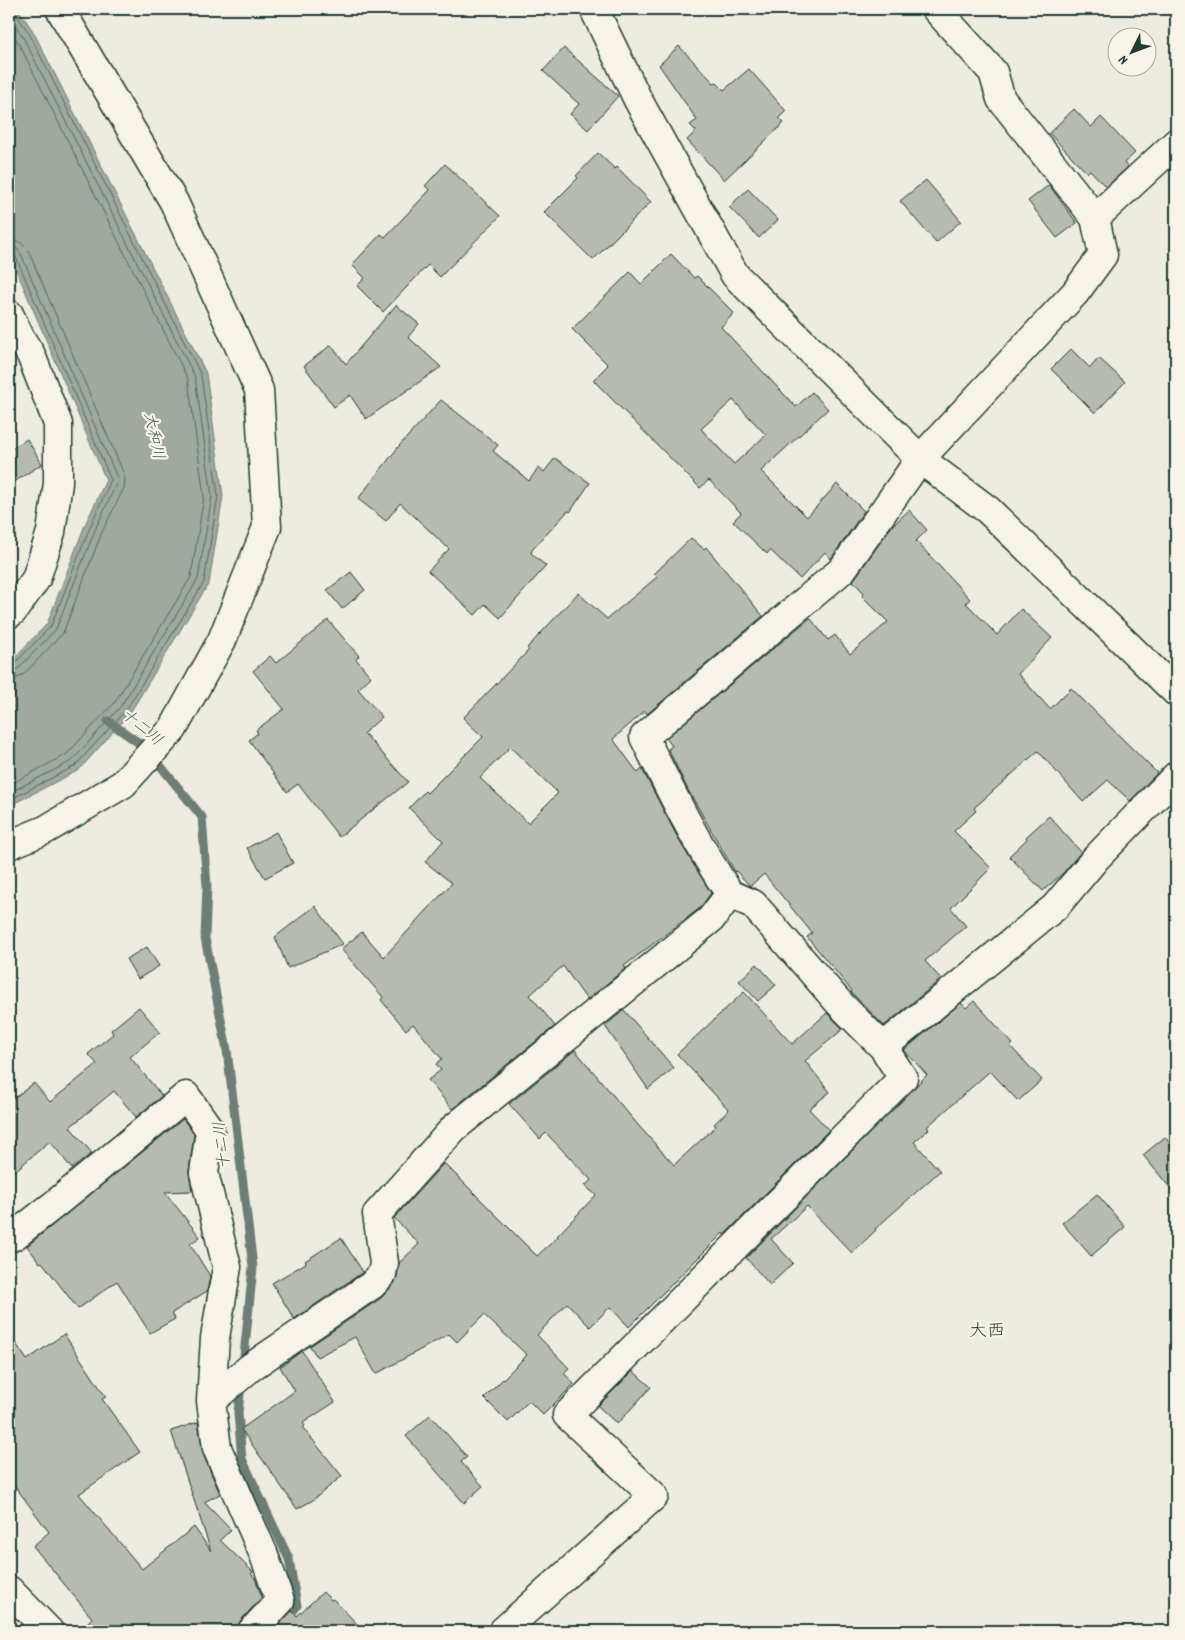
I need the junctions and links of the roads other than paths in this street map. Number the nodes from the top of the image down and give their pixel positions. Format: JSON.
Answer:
{"nodes":[{"id":1,"x":60,"y":9,"type":"edge"},
{"id":2,"x":594,"y":9,"type":"edge"},
{"id":3,"x":936,"y":9,"type":"edge"},
{"id":4,"x":1176,"y":143,"type":"edge"},
{"id":5,"x":1095,"y":218,"type":"junction"},
{"id":6,"x":9,"y":314,"type":"edge"},
{"id":7,"x":920,"y":459,"type":"junction"},
{"id":8,"x":9,"y":614,"type":"edge"},
{"id":9,"x":1176,"y":692,"type":"edge"},
{"id":10,"x":1176,"y":776,"type":"edge"},
{"id":11,"x":9,"y":845,"type":"edge"},
{"id":12,"x":730,"y":894,"type":"junction"},
{"id":13,"x":883,"y":1047,"type":"junction"},
{"id":14,"x":9,"y":1238,"type":"edge"},
{"id":15,"x":211,"y":1401,"type":"junction"},
{"id":16,"x":9,"y":1590,"type":"edge"},
{"id":17,"x":49,"y":1631,"type":"edge"},
{"id":18,"x":252,"y":1631,"type":"edge"},
{"id":19,"x":503,"y":1631,"type":"edge"}],
"edges":[{"from":1,"to":11,"type":"street"},
{"from":2,"to":7,"type":"street"},
{"from":3,"to":5,"type":"street"},
{"from":4,"to":5,"type":"street"},
{"from":5,"to":7,"type":"street"},
{"from":6,"to":8,"type":"street"},
{"from":7,"to":9,"type":"street"},
{"from":7,"to":12,"type":"street"},
{"from":10,"to":13,"type":"street"},
{"from":12,"to":13,"type":"street"},
{"from":12,"to":15,"type":"street"},
{"from":13,"to":19,"type":"street"},
{"from":14,"to":15,"type":"street"},
{"from":15,"to":18,"type":"street"},
{"from":16,"to":17,"type":"street"}]}
